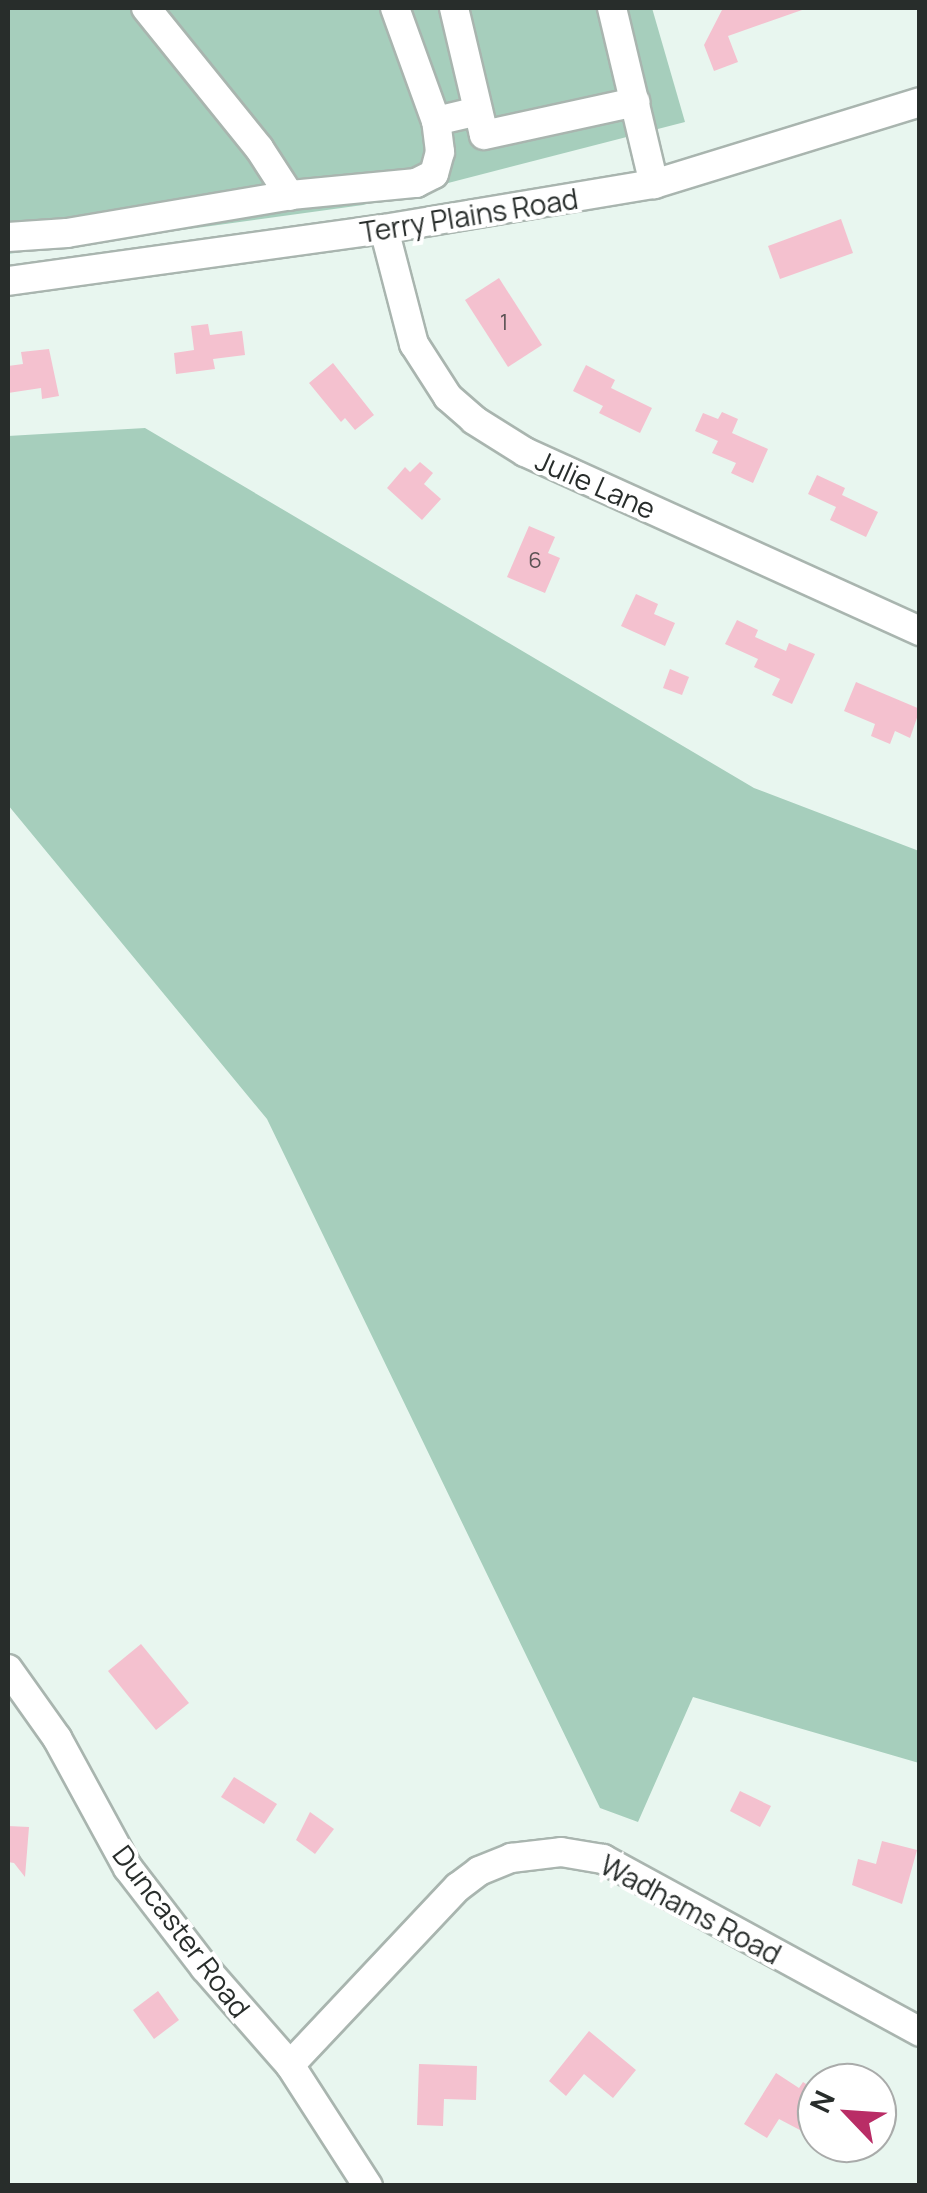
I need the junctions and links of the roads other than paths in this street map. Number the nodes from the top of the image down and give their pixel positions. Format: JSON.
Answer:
{"nodes":[{"id":1,"x":146,"y":8,"type":"edge"},
{"id":2,"x":395,"y":8,"type":"edge"},
{"id":3,"x":454,"y":8,"type":"edge"},
{"id":4,"x":612,"y":8,"type":"edge"},
{"id":5,"x":634,"y":102,"type":"junction"},
{"id":6,"x":920,"y":102,"type":"edge"},
{"id":7,"x":478,"y":111,"type":"junction"},
{"id":8,"x":436,"y":121,"type":"junction"},
{"id":9,"x":654,"y":184,"type":"junction"},
{"id":10,"x":290,"y":196,"type":"junction"},
{"id":11,"x":384,"y":230,"type":"junction"},
{"id":12,"x":8,"y":237,"type":"edge"},
{"id":13,"x":8,"y":281,"type":"edge"},
{"id":14,"x":920,"y":631,"type":"edge"},
{"id":15,"x":8,"y":1669,"type":"edge"},
{"id":16,"x":920,"y":2032,"type":"edge"},
{"id":17,"x":290,"y":2065,"type":"junction"},
{"id":18,"x":368,"y":2186,"type":"edge"}],
"edges":[{"from":1,"to":10,"type":"street"},
{"from":2,"to":8,"type":"street"},
{"from":3,"to":7,"type":"street"},
{"from":4,"to":5,"type":"street"},
{"from":5,"to":7,"type":"street"},
{"from":5,"to":9,"type":"street"},
{"from":6,"to":9,"type":"street","name":"Terry Plains Road"},
{"from":7,"to":8,"type":"street"},
{"from":8,"to":10,"type":"street"},
{"from":9,"to":11,"type":"street","name":"Terry Plains Road"},
{"from":10,"to":12,"type":"street"},
{"from":11,"to":13,"type":"street","name":"Terry Plains Road"},
{"from":11,"to":14,"type":"street","name":"Julie Lane"},
{"from":15,"to":17,"type":"street","name":"Duncaster Road"},
{"from":16,"to":17,"type":"street","name":"Wadhams Road"},
{"from":17,"to":18,"type":"street","name":"Duncaster Road"}]}
